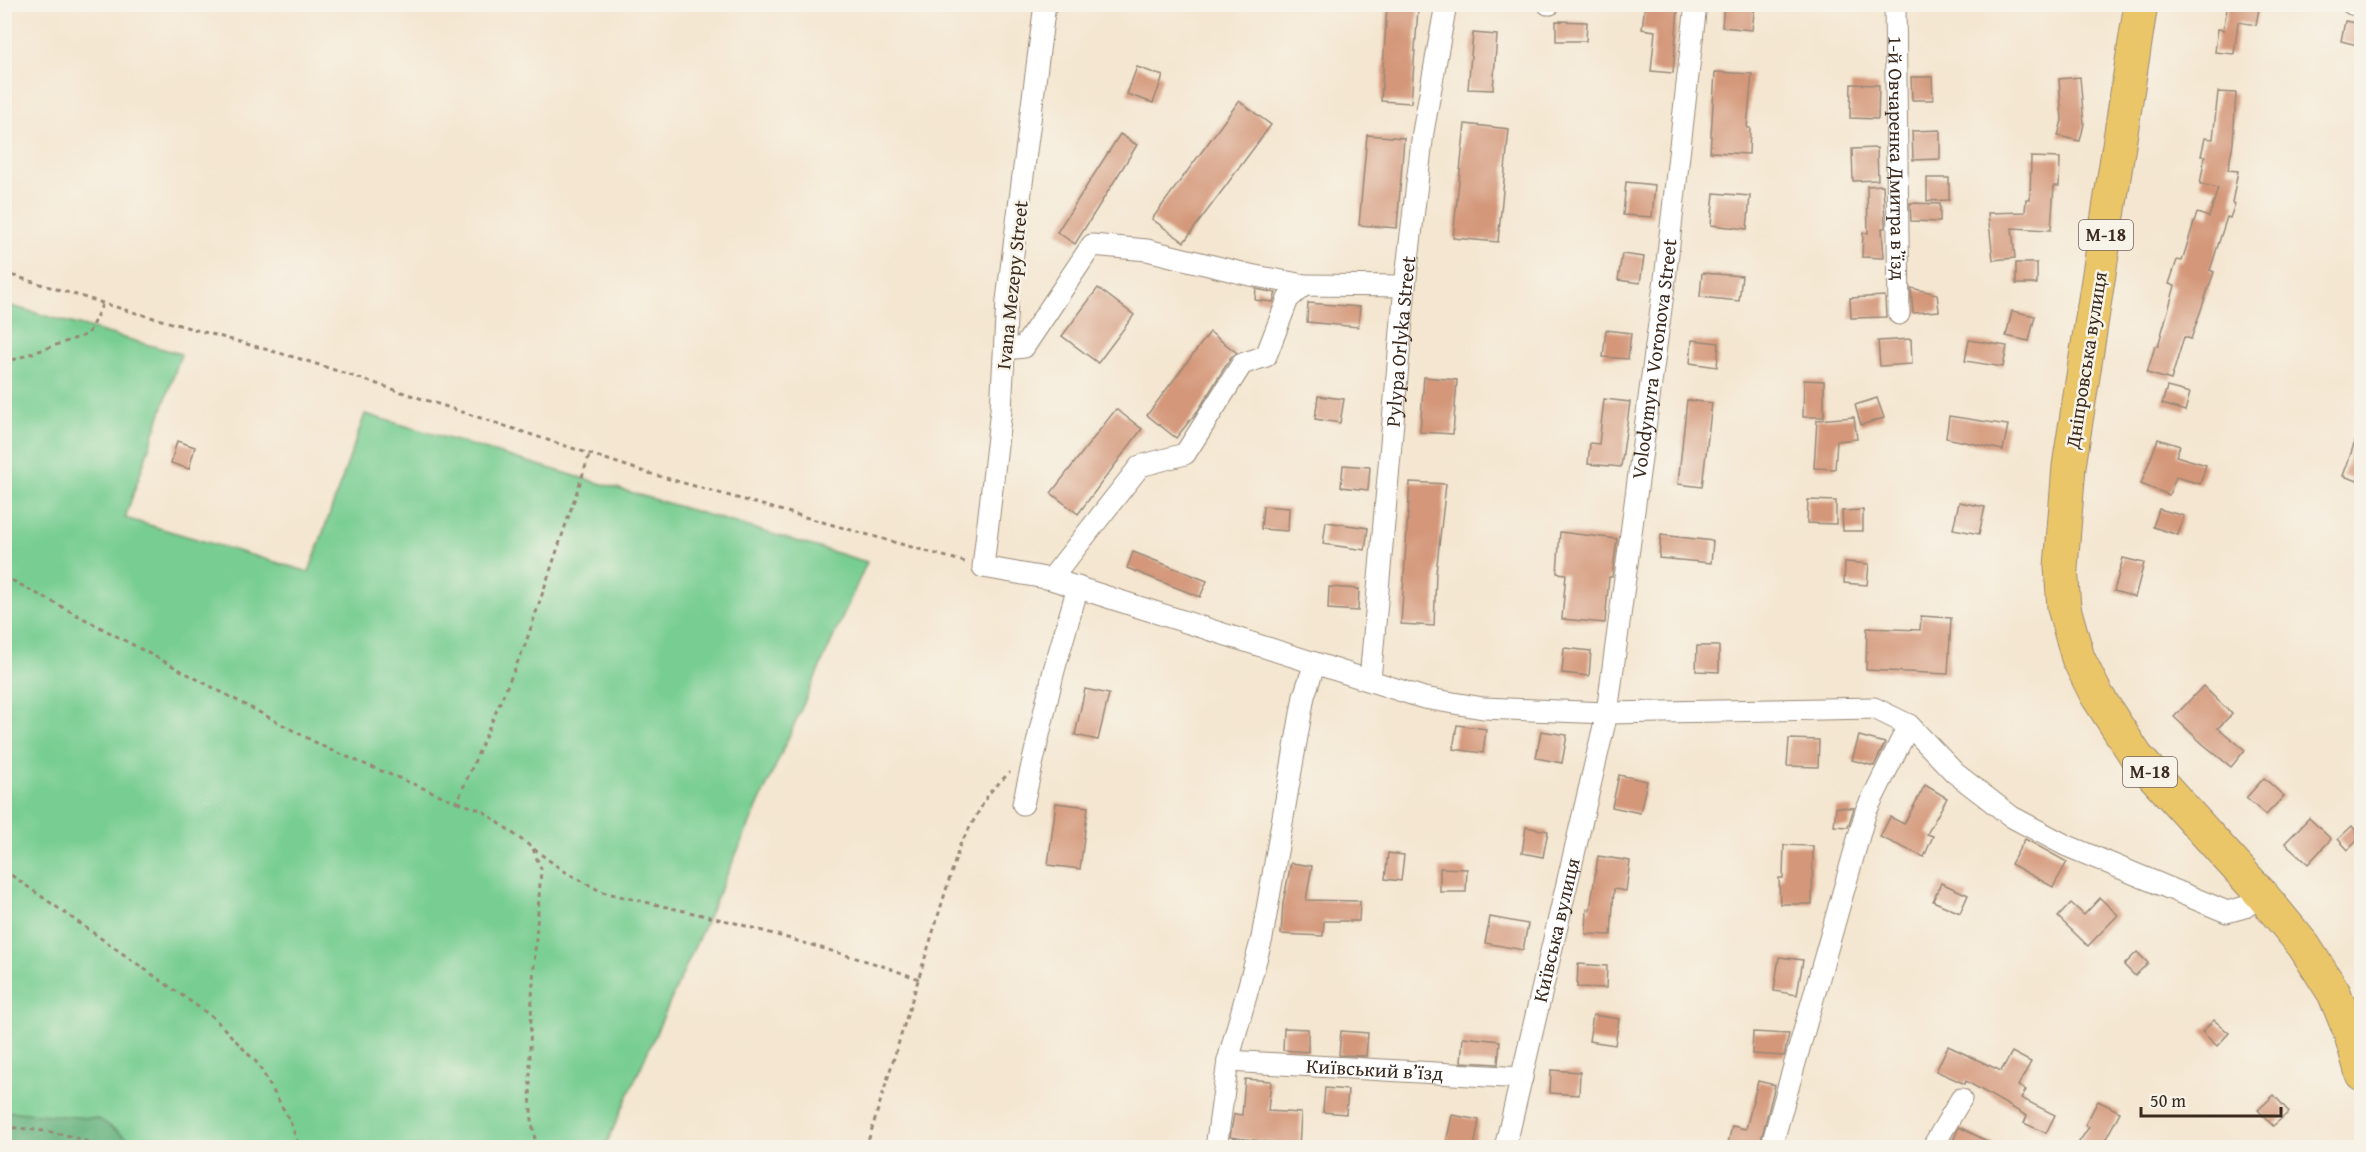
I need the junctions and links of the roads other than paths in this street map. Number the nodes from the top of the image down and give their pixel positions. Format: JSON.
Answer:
{"nodes":[{"id":1,"x":1045,"y":4,"type":"edge"},
{"id":2,"x":1446,"y":4,"type":"edge"},
{"id":3,"x":1696,"y":4,"type":"edge"},
{"id":4,"x":1895,"y":4,"type":"edge"},
{"id":5,"x":2141,"y":4,"type":"edge"},
{"id":6,"x":2352,"y":4,"type":"edge"},
{"id":7,"x":2361,"y":6,"type":"edge"},
{"id":8,"x":1304,"y":285,"type":"junction"},
{"id":9,"x":1405,"y":285,"type":"junction"},
{"id":10,"x":1899,"y":314,"type":"dead end"},
{"id":11,"x":1005,"y":349,"type":"junction"},
{"id":12,"x":1051,"y":579,"type":"junction"},
{"id":13,"x":1078,"y":587,"type":"junction"},
{"id":14,"x":1315,"y":663,"type":"junction"},
{"id":15,"x":1370,"y":680,"type":"junction"},
{"id":16,"x":1607,"y":713,"type":"junction"},
{"id":17,"x":1910,"y":725,"type":"junction"},
{"id":18,"x":1023,"y":804,"type":"dead end"},
{"id":19,"x":2262,"y":895,"type":"junction"},
{"id":20,"x":1228,"y":1060,"type":"junction"},
{"id":21,"x":2361,"y":1074,"type":"edge"},
{"id":22,"x":1522,"y":1078,"type":"junction"},
{"id":23,"x":1961,"y":1099,"type":"dead end"},
{"id":24,"x":1216,"y":1148,"type":"edge"},
{"id":25,"x":1505,"y":1148,"type":"edge"},
{"id":26,"x":1771,"y":1148,"type":"edge"},
{"id":27,"x":1932,"y":1148,"type":"edge"}],
"edges":[{"from":1,"to":11,"type":"street","name":"Ivana Mezepy Street"},
{"from":2,"to":9,"type":"street","name":"Pylypa Orlyka Street"},
{"from":3,"to":16,"type":"street","name":"Volodymyra Voronova Street"},
{"from":4,"to":10,"type":"street","name":"1-й Овчаренка Дмитра в’їзд"},
{"from":5,"to":19,"type":"highway","name":"Дніпровська вулиця","number":"М-18"},
{"from":6,"to":7,"type":"street"},
{"from":8,"to":9,"type":"street"},
{"from":8,"to":11,"type":"street"},
{"from":8,"to":12,"type":"street"},
{"from":9,"to":15,"type":"street","name":"Pylypa Orlyka Street"},
{"from":11,"to":12,"type":"street","name":"Ivana Mezepy Street"},
{"from":12,"to":13,"type":"street"},
{"from":13,"to":14,"type":"street"},
{"from":13,"to":18,"type":"street"},
{"from":14,"to":15,"type":"street"},
{"from":14,"to":20,"type":"street"},
{"from":15,"to":16,"type":"street"},
{"from":16,"to":17,"type":"street"},
{"from":16,"to":22,"type":"street","name":"Київська вулиця"},
{"from":17,"to":19,"type":"street"},
{"from":17,"to":26,"type":"street"},
{"from":19,"to":21,"type":"highway","number":"М-18"},
{"from":20,"to":22,"type":"street","name":"Київський в’їзд"},
{"from":20,"to":24,"type":"street"},
{"from":22,"to":25,"type":"street","name":"Київська вулиця"},
{"from":23,"to":27,"type":"street"}]}
